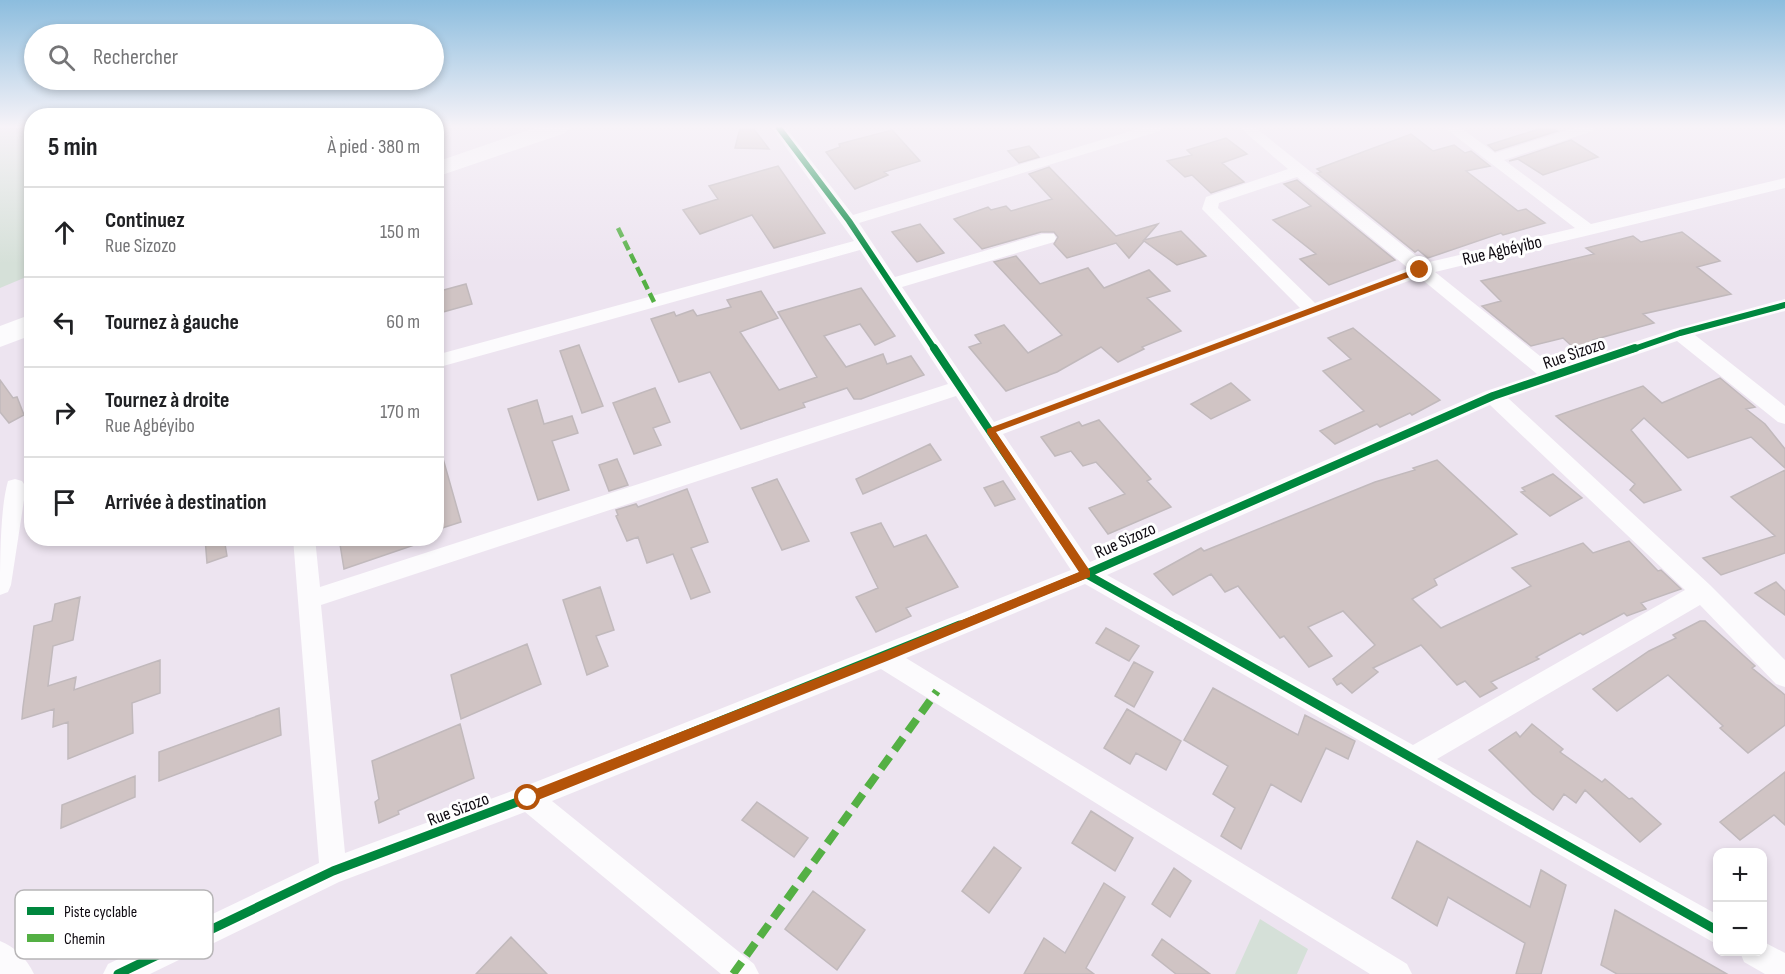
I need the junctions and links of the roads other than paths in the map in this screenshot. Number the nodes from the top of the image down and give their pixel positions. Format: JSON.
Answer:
{"nodes":[{"id":1,"x":813,"y":173,"type":"edge"},
{"id":2,"x":1005,"y":173,"type":"edge"},
{"id":3,"x":1291,"y":173,"type":"edge"},
{"id":4,"x":1301,"y":173,"type":"edge"},
{"id":5,"x":1513,"y":173,"type":"edge"},
{"id":6,"x":1785,"y":183,"type":"edge"},
{"id":7,"x":849,"y":221,"type":"junction"},
{"id":8,"x":1588,"y":230,"type":"junction"},
{"id":9,"x":1048,"y":238,"type":"dead end"},
{"id":10,"x":864,"y":243,"type":"junction"},
{"id":11,"x":1420,"y":270,"type":"junction"},
{"id":12,"x":891,"y":284,"type":"junction"},
{"id":13,"x":1785,"y":305,"type":"edge"},
{"id":14,"x":24,"y":306,"type":"edge"},
{"id":15,"x":1311,"y":309,"type":"junction"},
{"id":16,"x":0,"y":316,"type":"edge"},
{"id":17,"x":24,"y":326,"type":"edge"},
{"id":18,"x":1680,"y":333,"type":"junction"},
{"id":19,"x":0,"y":337,"type":"edge"},
{"id":20,"x":444,"y":360,"type":"edge"},
{"id":21,"x":1552,"y":376,"type":"junction"},
{"id":22,"x":961,"y":387,"type":"junction"},
{"id":23,"x":1492,"y":396,"type":"junction"},
{"id":24,"x":1785,"y":417,"type":"edge"},
{"id":25,"x":990,"y":431,"type":"junction"},
{"id":26,"x":16,"y":488,"type":"edge"},
{"id":27,"x":305,"y":546,"type":"edge"},
{"id":28,"x":1086,"y":574,"type":"junction"},
{"id":29,"x":0,"y":585,"type":"edge"},
{"id":30,"x":1701,"y":592,"type":"junction"},
{"id":31,"x":311,"y":599,"type":"junction"},
{"id":32,"x":883,"y":657,"type":"junction"},
{"id":33,"x":1785,"y":676,"type":"edge"},
{"id":34,"x":1413,"y":759,"type":"junction"},
{"id":35,"x":528,"y":798,"type":"junction"},
{"id":36,"x":333,"y":871,"type":"junction"},
{"id":37,"x":213,"y":928,"type":"edge"},
{"id":38,"x":1713,"y":928,"type":"edge"},
{"id":39,"x":0,"y":955,"type":"edge"},
{"id":40,"x":1763,"y":956,"type":"edge"},
{"id":41,"x":149,"y":959,"type":"edge"},
{"id":42,"x":1785,"y":969,"type":"edge"},
{"id":43,"x":19,"y":974,"type":"edge"},
{"id":44,"x":118,"y":974,"type":"edge"},
{"id":45,"x":744,"y":974,"type":"edge"},
{"id":46,"x":1397,"y":974,"type":"edge"}],
"edges":[{"from":1,"to":7,"type":"street"},
{"from":2,"to":7,"type":"street"},
{"from":3,"to":15,"type":"street"},
{"from":4,"to":11,"type":"street"},
{"from":5,"to":8,"type":"street"},
{"from":6,"to":8,"type":"street","name":"Rue Agbéyibo"},
{"from":7,"to":10,"type":"street"},
{"from":8,"to":11,"type":"street","name":"Rue Agbéyibo"},
{"from":9,"to":12,"type":"street"},
{"from":10,"to":12,"type":"street"},
{"from":10,"to":20,"type":"street"},
{"from":11,"to":15,"type":"street","name":"Rue Agbéyibo"},
{"from":11,"to":21,"type":"street"},
{"from":12,"to":22,"type":"street"},
{"from":13,"to":18,"type":"street","name":"Rue Sizozo"},
{"from":14,"to":16,"type":"main road"},
{"from":15,"to":25,"type":"street","name":"Rue Agbéyibo"},
{"from":17,"to":19,"type":"main road"},
{"from":18,"to":21,"type":"street","name":"Rue Sizozo"},
{"from":18,"to":24,"type":"street"},
{"from":21,"to":23,"type":"street","name":"Rue Sizozo"},
{"from":22,"to":25,"type":"street"},
{"from":22,"to":31,"type":"street"},
{"from":23,"to":28,"type":"street","name":"Rue Sizozo"},
{"from":23,"to":30,"type":"street"},
{"from":25,"to":28,"type":"street"},
{"from":26,"to":29,"type":"street"},
{"from":27,"to":31,"type":"street"},
{"from":28,"to":32,"type":"street","name":"Rue Sizozo"},
{"from":28,"to":34,"type":"street"},
{"from":30,"to":33,"type":"street"},
{"from":30,"to":34,"type":"street"},
{"from":31,"to":36,"type":"street"},
{"from":32,"to":35,"type":"street","name":"Rue Sizozo"},
{"from":32,"to":46,"type":"street"},
{"from":34,"to":38,"type":"street"},
{"from":35,"to":36,"type":"street","name":"Rue Sizozo"},
{"from":35,"to":45,"type":"street"},
{"from":36,"to":37,"type":"street","name":"Rue Sizozo"},
{"from":39,"to":43,"type":"street"},
{"from":40,"to":42,"type":"street"},
{"from":41,"to":44,"type":"street","name":"Rue Sizozo"}]}
